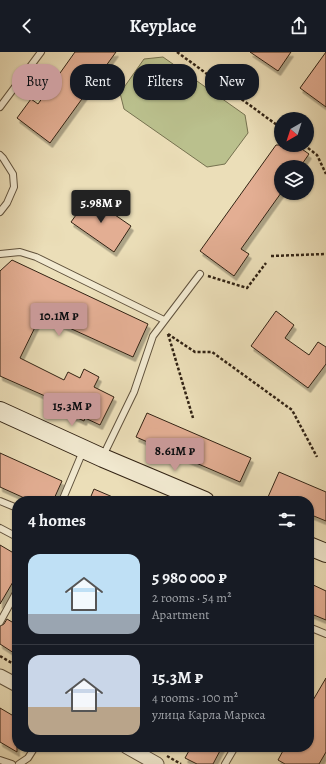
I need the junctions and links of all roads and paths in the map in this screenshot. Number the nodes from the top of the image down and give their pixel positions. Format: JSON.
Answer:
{"nodes":[{"id":1,"x":41,"y":52,"type":"edge"},
{"id":2,"x":177,"y":52,"type":"edge"},
{"id":3,"x":0,"y":107,"type":"edge"},
{"id":4,"x":274,"y":123,"type":"edge"},
{"id":5,"x":314,"y":152,"type":"edge"},
{"id":6,"x":0,"y":156,"type":"edge"},
{"id":7,"x":326,"y":174,"type":"edge"},
{"id":8,"x":0,"y":199,"type":"edge"},
{"id":9,"x":6,"y":203,"type":"junction"},
{"id":10,"x":0,"y":212,"type":"edge"},
{"id":11,"x":0,"y":254,"type":"edge"},
{"id":12,"x":326,"y":254,"type":"edge"},
{"id":13,"x":271,"y":256,"type":"dead end"},
{"id":14,"x":266,"y":263,"type":"dead end"},
{"id":15,"x":200,"y":274,"type":"joint"},
{"id":16,"x":164,"y":320,"type":"junction"},
{"id":17,"x":168,"y":334,"type":"junction"},
{"id":18,"x":0,"y":411,"type":"edge"},
{"id":19,"x":193,"y":418,"type":"dead end"},
{"id":20,"x":84,"y":449,"type":"junction"},
{"id":21,"x":316,"y":457,"type":"dead end"},
{"id":22,"x":103,"y":458,"type":"junction"},
{"id":23,"x":64,"y":496,"type":"edge"},
{"id":24,"x":193,"y":496,"type":"edge"},
{"id":25,"x":0,"y":501,"type":"edge"},
{"id":26,"x":12,"y":506,"type":"edge"},
{"id":27,"x":0,"y":528,"type":"edge"},
{"id":28,"x":12,"y":534,"type":"edge"},
{"id":29,"x":314,"y":548,"type":"edge"},
{"id":30,"x":326,"y":553,"type":"edge"},
{"id":31,"x":12,"y":600,"type":"edge"},
{"id":32,"x":0,"y":622,"type":"edge"},
{"id":33,"x":314,"y":629,"type":"edge"},
{"id":34,"x":326,"y":634,"type":"edge"},
{"id":35,"x":0,"y":656,"type":"edge"},
{"id":36,"x":12,"y":663,"type":"edge"},
{"id":37,"x":0,"y":676,"type":"edge"},
{"id":38,"x":12,"y":682,"type":"edge"},
{"id":39,"x":32,"y":752,"type":"edge"},
{"id":40,"x":136,"y":752,"type":"edge"},
{"id":41,"x":232,"y":752,"type":"edge"},
{"id":42,"x":0,"y":760,"type":"edge"},
{"id":43,"x":12,"y":764,"type":"edge"},
{"id":44,"x":19,"y":764,"type":"edge"},
{"id":45,"x":157,"y":764,"type":"edge"},
{"id":46,"x":225,"y":764,"type":"edge"}],
"edges":[{"from":1,"to":3,"type":"lane"},
{"from":2,"to":4,"type":"path"},
{"from":5,"to":7,"type":"path"},
{"from":6,"to":9,"type":"lane"},
{"from":8,"to":9,"type":"lane"},
{"from":9,"to":10,"type":"lane"},
{"from":11,"to":16,"type":"lane"},
{"from":12,"to":13,"type":"path"},
{"from":14,"to":15,"type":"path"},
{"from":15,"to":16,"type":"lane"},
{"from":16,"to":17,"type":"path"},
{"from":16,"to":22,"type":"lane"},
{"from":17,"to":19,"type":"path"},
{"from":17,"to":21,"type":"path"},
{"from":18,"to":20,"type":"street"},
{"from":20,"to":22,"type":"street"},
{"from":20,"to":23,"type":"lane"},
{"from":22,"to":24,"type":"street"},
{"from":25,"to":26,"type":"lane"},
{"from":27,"to":28,"type":"lane"},
{"from":29,"to":30,"type":"street"},
{"from":31,"to":32,"type":"lane"},
{"from":33,"to":34,"type":"lane"},
{"from":35,"to":36,"type":"path"},
{"from":37,"to":38,"type":"street"},
{"from":39,"to":44,"type":"lane"},
{"from":40,"to":45,"type":"street"},
{"from":41,"to":46,"type":"lane"},
{"from":42,"to":43,"type":"lane"}]}
